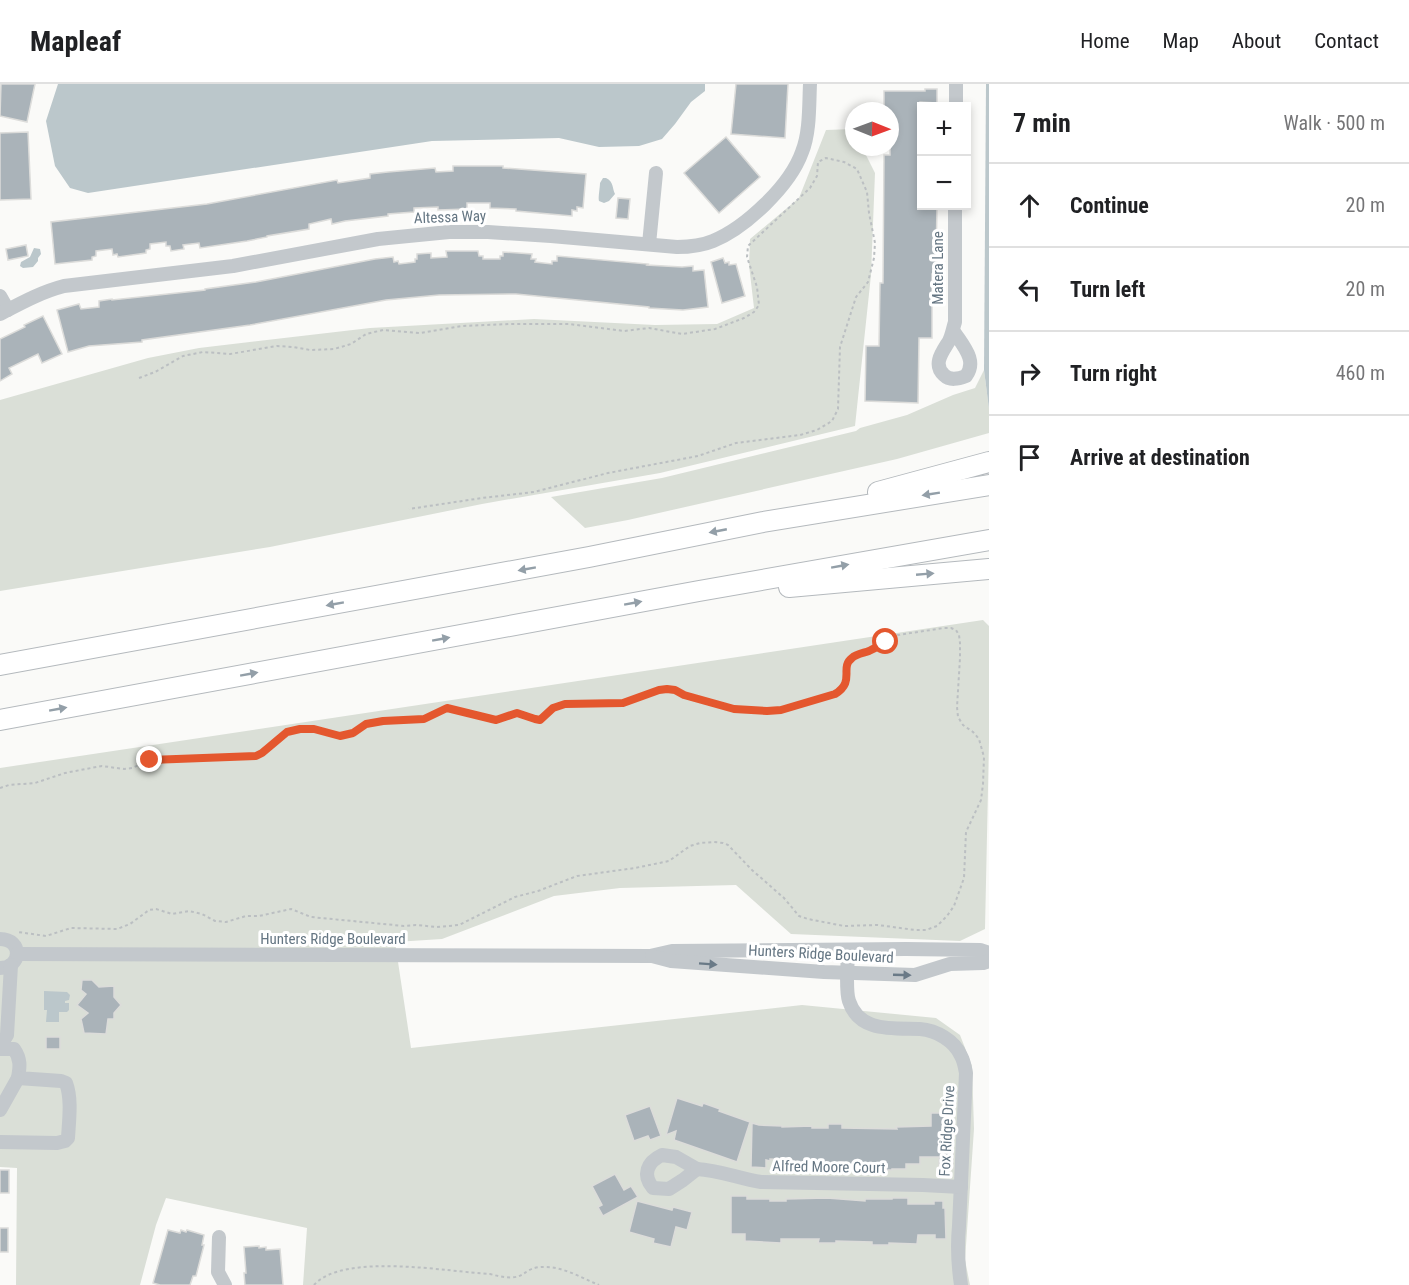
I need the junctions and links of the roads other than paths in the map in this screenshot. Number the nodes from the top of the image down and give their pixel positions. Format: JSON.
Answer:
{"nodes":[{"id":1,"x":810,"y":84,"type":"edge"},
{"id":2,"x":956,"y":84,"type":"edge"},
{"id":3,"x":956,"y":102,"type":"edge"},
{"id":4,"x":656,"y":172,"type":"dead end"},
{"id":5,"x":955,"y":210,"type":"edge"},
{"id":6,"x":649,"y":244,"type":"junction"},
{"id":7,"x":0,"y":296,"type":"edge"},
{"id":8,"x":4,"y":312,"type":"edge"},
{"id":9,"x":953,"y":330,"type":"dead end"},
{"id":10,"x":989,"y":462,"type":"edge"},
{"id":11,"x":989,"y":485,"type":"edge"},
{"id":12,"x":763,"y":522,"type":"junction"},
{"id":13,"x":989,"y":540,"type":"edge"},
{"id":14,"x":989,"y":568,"type":"edge"},
{"id":15,"x":699,"y":591,"type":"junction"},
{"id":16,"x":0,"y":665,"type":"edge"},
{"id":17,"x":0,"y":720,"type":"edge"},
{"id":18,"x":0,"y":939,"type":"edge"},
{"id":19,"x":848,"y":950,"type":"junction"},
{"id":20,"x":989,"y":953,"type":"edge"},
{"id":21,"x":650,"y":956,"type":"junction"},
{"id":22,"x":989,"y":961,"type":"edge"},
{"id":23,"x":9,"y":962,"type":"edge"},
{"id":24,"x":848,"y":973,"type":"junction"},
{"id":25,"x":0,"y":1048,"type":"edge"},
{"id":26,"x":18,"y":1078,"type":"junction"},
{"id":27,"x":0,"y":1110,"type":"edge"},
{"id":28,"x":0,"y":1142,"type":"edge"},
{"id":29,"x":697,"y":1169,"type":"dead end"},
{"id":30,"x":961,"y":1187,"type":"junction"},
{"id":31,"x":219,"y":1237,"type":"dead end"},
{"id":32,"x":221,"y":1279,"type":"edge"},
{"id":33,"x":211,"y":1285,"type":"edge"},
{"id":34,"x":961,"y":1285,"type":"edge"}],
"edges":[{"from":1,"to":6,"type":"street","name":"Altessa Way"},
{"from":2,"to":3,"type":"street"},
{"from":4,"to":6,"type":"street"},
{"from":5,"to":9,"type":"street","name":"Matera Lane"},
{"from":6,"to":8,"type":"street","name":"Altessa Way"},
{"from":7,"to":8,"type":"street"},
{"from":10,"to":12,"type":"highway"},
{"from":11,"to":12,"type":"highway","one_way":true},
{"from":12,"to":16,"type":"highway","one_way":true},
{"from":15,"to":13,"type":"highway","one_way":true},
{"from":15,"to":14,"type":"highway","one_way":true},
{"from":17,"to":15,"type":"highway","one_way":true},
{"from":18,"to":23,"type":"street"},
{"from":19,"to":20,"type":"street","name":"Hunters Ridge Boulevard"},
{"from":19,"to":21,"type":"street","name":"Hunters Ridge Boulevard"},
{"from":19,"to":24,"type":"street","name":"Fox Ridge Drive"},
{"from":21,"to":23,"type":"street","name":"Hunters Ridge Boulevard"},
{"from":21,"to":24,"type":"street","name":"Hunters Ridge Boulevard","one_way":true},
{"from":24,"to":22,"type":"street","name":"Hunters Ridge Boulevard","one_way":true},
{"from":23,"to":25,"type":"street"},
{"from":24,"to":30,"type":"street","name":"Fox Ridge Drive"},
{"from":25,"to":26,"type":"street"},
{"from":26,"to":27,"type":"street"},
{"from":26,"to":28,"type":"street"},
{"from":29,"to":30,"type":"street","name":"Alfred Moore Court"},
{"from":30,"to":34,"type":"street","name":"Fox Ridge Drive"},
{"from":31,"to":32,"type":"street"},
{"from":32,"to":33,"type":"street"}]}
